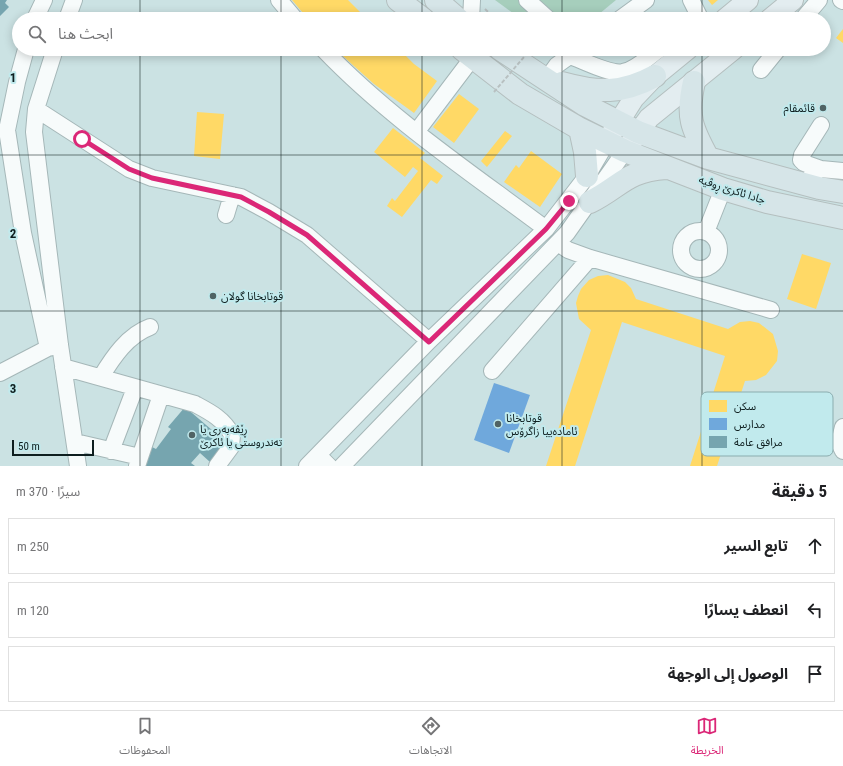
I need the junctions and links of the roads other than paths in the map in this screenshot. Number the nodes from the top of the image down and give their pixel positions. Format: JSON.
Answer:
{"nodes":[{"id":1,"x":44,"y":0,"type":"edge"},
{"id":2,"x":74,"y":0,"type":"edge"},
{"id":3,"x":279,"y":0,"type":"edge"},
{"id":4,"x":398,"y":0,"type":"edge"},
{"id":5,"x":436,"y":0,"type":"edge"},
{"id":6,"x":472,"y":0,"type":"edge"},
{"id":7,"x":526,"y":0,"type":"edge"},
{"id":8,"x":646,"y":0,"type":"edge"},
{"id":9,"x":691,"y":0,"type":"edge"},
{"id":10,"x":748,"y":0,"type":"edge"},
{"id":11,"x":794,"y":0,"type":"edge"},
{"id":12,"x":819,"y":0,"type":"edge"},
{"id":13,"x":38,"y":12,"type":"edge"},
{"id":14,"x":70,"y":12,"type":"edge"},
{"id":15,"x":289,"y":12,"type":"edge"},
{"id":16,"x":414,"y":12,"type":"edge"},
{"id":17,"x":450,"y":12,"type":"edge"},
{"id":18,"x":471,"y":12,"type":"edge"},
{"id":19,"x":540,"y":12,"type":"edge"},
{"id":20,"x":630,"y":12,"type":"edge"},
{"id":21,"x":697,"y":12,"type":"edge"},
{"id":22,"x":733,"y":12,"type":"edge"},
{"id":23,"x":779,"y":12,"type":"edge"},
{"id":24,"x":809,"y":12,"type":"edge"},
{"id":25,"x":24,"y":56,"type":"edge"},
{"id":26,"x":53,"y":56,"type":"edge"},
{"id":27,"x":330,"y":56,"type":"edge"},
{"id":28,"x":466,"y":56,"type":"edge"},
{"id":29,"x":472,"y":56,"type":"edge"},
{"id":30,"x":511,"y":56,"type":"edge"},
{"id":31,"x":569,"y":56,"type":"edge"},
{"id":32,"x":582,"y":56,"type":"edge"},
{"id":33,"x":650,"y":56,"type":"edge"},
{"id":34,"x":679,"y":56,"type":"edge"},
{"id":35,"x":726,"y":56,"type":"edge"},
{"id":36,"x":772,"y":56,"type":"edge"},
{"id":37,"x":761,"y":70,"type":"dead end"},
{"id":38,"x":655,"y":76,"type":"junction"},
{"id":39,"x":547,"y":78,"type":"junction"},
{"id":40,"x":694,"y":82,"type":"junction"},
{"id":41,"x":36,"y":109,"type":"junction"},
{"id":42,"x":821,"y":125,"type":"dead end"},
{"id":43,"x":628,"y":127,"type":"junction"},
{"id":44,"x":580,"y":129,"type":"junction"},
{"id":45,"x":3,"y":130,"type":"edge"},
{"id":46,"x":417,"y":131,"type":"junction"},
{"id":47,"x":616,"y":146,"type":"junction"},
{"id":48,"x":708,"y":158,"type":"junction"},
{"id":49,"x":666,"y":168,"type":"junction"},
{"id":50,"x":821,"y":169,"type":"junction"},
{"id":51,"x":843,"y":171,"type":"edge"},
{"id":52,"x":587,"y":176,"type":"junction"},
{"id":53,"x":804,"y":184,"type":"junction"},
{"id":54,"x":723,"y":189,"type":"junction"},
{"id":55,"x":843,"y":192,"type":"edge"},
{"id":56,"x":232,"y":195,"type":"junction"},
{"id":57,"x":590,"y":202,"type":"junction"},
{"id":58,"x":226,"y":214,"type":"dead end"},
{"id":59,"x":843,"y":218,"type":"edge"},
{"id":60,"x":546,"y":229,"type":"junction"},
{"id":61,"x":706,"y":232,"type":"junction"},
{"id":62,"x":563,"y":247,"type":"junction"},
{"id":63,"x":590,"y":258,"type":"junction"},
{"id":64,"x":694,"y":268,"type":"junction"},
{"id":65,"x":578,"y":272,"type":"junction"},
{"id":66,"x":688,"y":286,"type":"junction"},
{"id":67,"x":771,"y":310,"type":"dead end"},
{"id":68,"x":150,"y":327,"type":"dead end"},
{"id":69,"x":429,"y":342,"type":"junction"},
{"id":70,"x":54,"y":347,"type":"junction"},
{"id":71,"x":63,"y":367,"type":"junction"},
{"id":72,"x":492,"y":371,"type":"dead end"},
{"id":73,"x":0,"y":374,"type":"edge"},
{"id":74,"x":101,"y":377,"type":"junction"},
{"id":75,"x":135,"y":388,"type":"junction"},
{"id":76,"x":161,"y":395,"type":"junction"},
{"id":77,"x":843,"y":427,"type":"edge"},
{"id":78,"x":75,"y":442,"type":"junction"},
{"id":79,"x":111,"y":451,"type":"junction"},
{"id":80,"x":843,"y":451,"type":"edge"},
{"id":81,"x":138,"y":462,"type":"edge"},
{"id":82,"x":318,"y":462,"type":"edge"},
{"id":83,"x":78,"y":466,"type":"edge"},
{"id":84,"x":217,"y":466,"type":"edge"},
{"id":85,"x":342,"y":466,"type":"edge"}],
"edges":[{"from":1,"to":13,"type":"street"},
{"from":2,"to":14,"type":"street"},
{"from":3,"to":15,"type":"street"},
{"from":4,"to":16,"type":"highway"},
{"from":5,"to":17,"type":"highway"},
{"from":6,"to":18,"type":"street"},
{"from":7,"to":19,"type":"street"},
{"from":8,"to":20,"type":"street"},
{"from":9,"to":21,"type":"street"},
{"from":10,"to":22,"type":"main road"},
{"from":11,"to":23,"type":"main road"},
{"from":12,"to":24,"type":"street"},
{"from":25,"to":45,"type":"street"},
{"from":26,"to":41,"type":"street"},
{"from":27,"to":46,"type":"street"},
{"from":28,"to":46,"type":"street"},
{"from":29,"to":44,"type":"highway","name":"جادا ئاکرێ ڕوڤیە"},
{"from":30,"to":39,"type":"highway"},
{"from":31,"to":39,"type":"street"},
{"from":32,"to":33,"type":"street"},
{"from":34,"to":38,"type":"main road"},
{"from":35,"to":40,"type":"main road"},
{"from":36,"to":37,"type":"street"},
{"from":38,"to":39,"type":"highway"},
{"from":38,"to":43,"type":"main road"},
{"from":39,"to":43,"type":"highway","name":"جادا ئاکرێ ڕوڤیە"},
{"from":40,"to":43,"type":"main road"},
{"from":40,"to":48,"type":"highway"},
{"from":41,"to":56,"type":"street"},
{"from":41,"to":70,"type":"street"},
{"from":42,"to":50,"type":"street"},
{"from":43,"to":47,"type":"main road"},
{"from":43,"to":48,"type":"highway","name":"جادا ئاکرێ ڕوڤیە"},
{"from":44,"to":47,"type":"highway","name":"جادا ئاکرێ ڕوڤیە"},
{"from":44,"to":52,"type":"highway"},
{"from":45,"to":70,"type":"street"},
{"from":46,"to":60,"type":"street"},
{"from":47,"to":49,"type":"highway","name":"جادا ئاکرێ ڕوڤیە"},
{"from":47,"to":52,"type":"street"},
{"from":47,"to":57,"type":"street"},
{"from":48,"to":53,"type":"highway","name":"جادا ئاکرێ ڕوڤیە"},
{"from":49,"to":54,"type":"highway","name":"جادا ئاکرێ ڕوڤیە"},
{"from":49,"to":57,"type":"highway"},
{"from":50,"to":51,"type":"street"},
{"from":50,"to":53,"type":"street"},
{"from":52,"to":60,"type":"street"},
{"from":53,"to":55,"type":"highway","name":"جادا ئاکرێ ڕوڤیە"},
{"from":54,"to":59,"type":"highway","name":"جادا ئاکرێ ڕوڤیە"},
{"from":54,"to":61,"type":"street"},
{"from":56,"to":58,"type":"street"},
{"from":56,"to":69,"type":"street"},
{"from":57,"to":62,"type":"street"},
{"from":60,"to":69,"type":"street"},
{"from":61,"to":64,"type":"street"},
{"from":61,"to":64,"type":"street"},
{"from":62,"to":63,"type":"street"},
{"from":62,"to":65,"type":"street"},
{"from":62,"to":85,"type":"street"},
{"from":63,"to":65,"type":"street"},
{"from":63,"to":66,"type":"street"},
{"from":64,"to":66,"type":"street"},
{"from":65,"to":72,"type":"street"},
{"from":66,"to":67,"type":"street"},
{"from":68,"to":74,"type":"street"},
{"from":69,"to":82,"type":"street"},
{"from":70,"to":71,"type":"street"},
{"from":70,"to":73,"type":"street"},
{"from":71,"to":74,"type":"street"},
{"from":71,"to":78,"type":"street"},
{"from":74,"to":75,"type":"street"},
{"from":75,"to":76,"type":"street"},
{"from":75,"to":79,"type":"street"},
{"from":76,"to":81,"type":"street"},
{"from":76,"to":84,"type":"street"},
{"from":77,"to":80,"type":"street"},
{"from":78,"to":79,"type":"street"},
{"from":78,"to":83,"type":"street"},
{"from":79,"to":81,"type":"street"}]}
